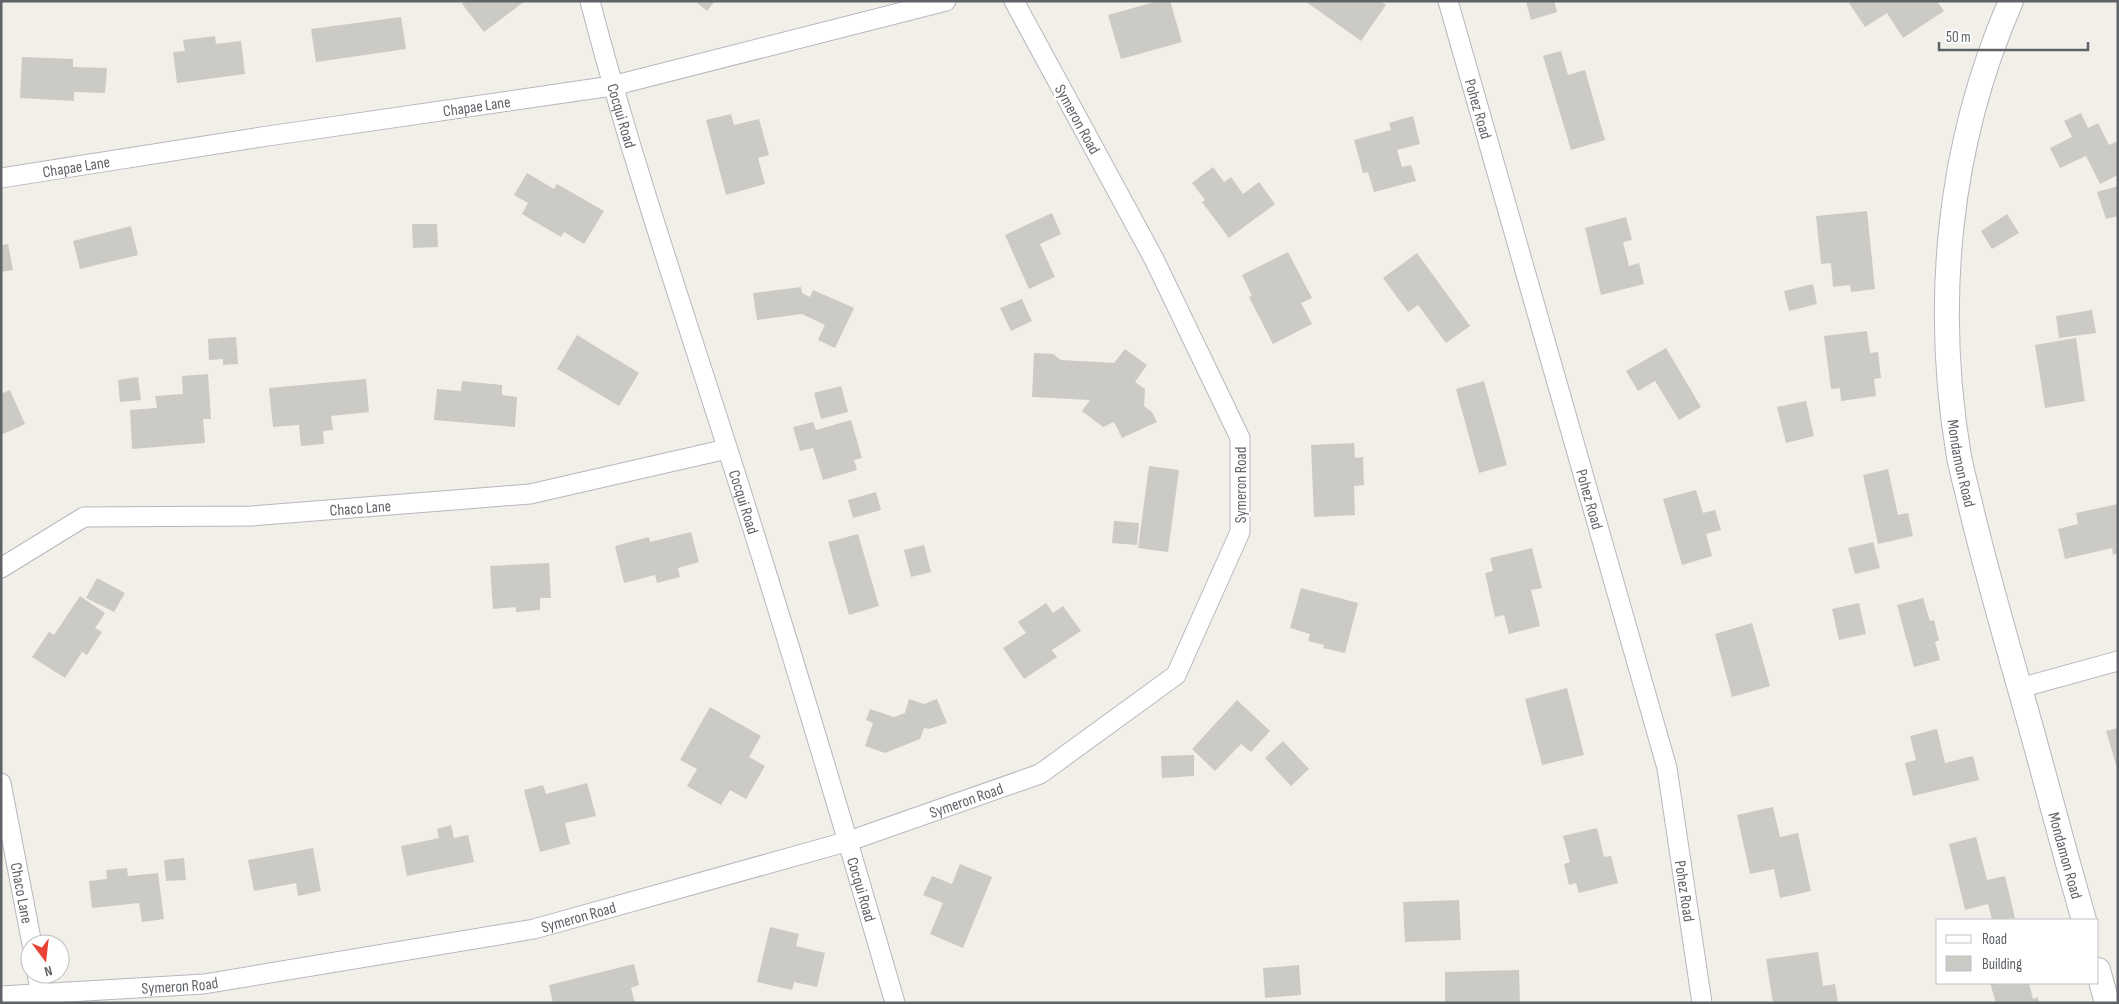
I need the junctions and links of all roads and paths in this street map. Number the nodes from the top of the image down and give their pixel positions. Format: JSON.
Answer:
{"nodes":[{"id":1,"x":590,"y":1,"type":"edge"},
{"id":2,"x":946,"y":1,"type":"edge"},
{"id":3,"x":1014,"y":1,"type":"edge"},
{"id":4,"x":1448,"y":1,"type":"edge"},
{"id":5,"x":2011,"y":1,"type":"edge"},
{"id":6,"x":612,"y":86,"type":"junction"},
{"id":7,"x":1,"y":178,"type":"edge"},
{"id":8,"x":727,"y":449,"type":"junction"},
{"id":9,"x":1,"y":568,"type":"edge"},
{"id":10,"x":2118,"y":661,"type":"edge"},
{"id":11,"x":2020,"y":688,"type":"junction"},
{"id":12,"x":1,"y":784,"type":"edge"},
{"id":13,"x":849,"y":841,"type":"junction"},
{"id":14,"x":2084,"y":919,"type":"edge"},
{"id":15,"x":30,"y":934,"type":"edge"},
{"id":16,"x":2099,"y":974,"type":"edge"},
{"id":17,"x":39,"y":984,"type":"edge"},
{"id":18,"x":41,"y":993,"type":"junction"},
{"id":19,"x":1,"y":996,"type":"edge"},
{"id":20,"x":894,"y":1003,"type":"edge"},
{"id":21,"x":1702,"y":1003,"type":"edge"},
{"id":22,"x":2107,"y":1003,"type":"edge"}],
"edges":[{"from":1,"to":6,"type":"street","name":"Cocqui Road"},
{"from":2,"to":6,"type":"street","name":"Chapae Lane"},
{"from":3,"to":13,"type":"street","name":"Symeron Road"},
{"from":4,"to":21,"type":"street","name":"Pohez Road"},
{"from":5,"to":11,"type":"street","name":"Mondamon Road"},
{"from":6,"to":7,"type":"street","name":"Chapae Lane"},
{"from":6,"to":8,"type":"street","name":"Cocqui Road"},
{"from":8,"to":9,"type":"street","name":"Chaco Lane"},
{"from":8,"to":13,"type":"street","name":"Cocqui Road"},
{"from":10,"to":11,"type":"street"},
{"from":11,"to":14,"type":"street","name":"Mondamon Road"},
{"from":12,"to":15,"type":"street","name":"Chaco Lane"},
{"from":13,"to":18,"type":"street","name":"Symeron Road"},
{"from":13,"to":20,"type":"street","name":"Cocqui Road"},
{"from":16,"to":22,"type":"street"},
{"from":17,"to":18,"type":"street"},
{"from":18,"to":19,"type":"street","name":"Symeron Road"}]}
